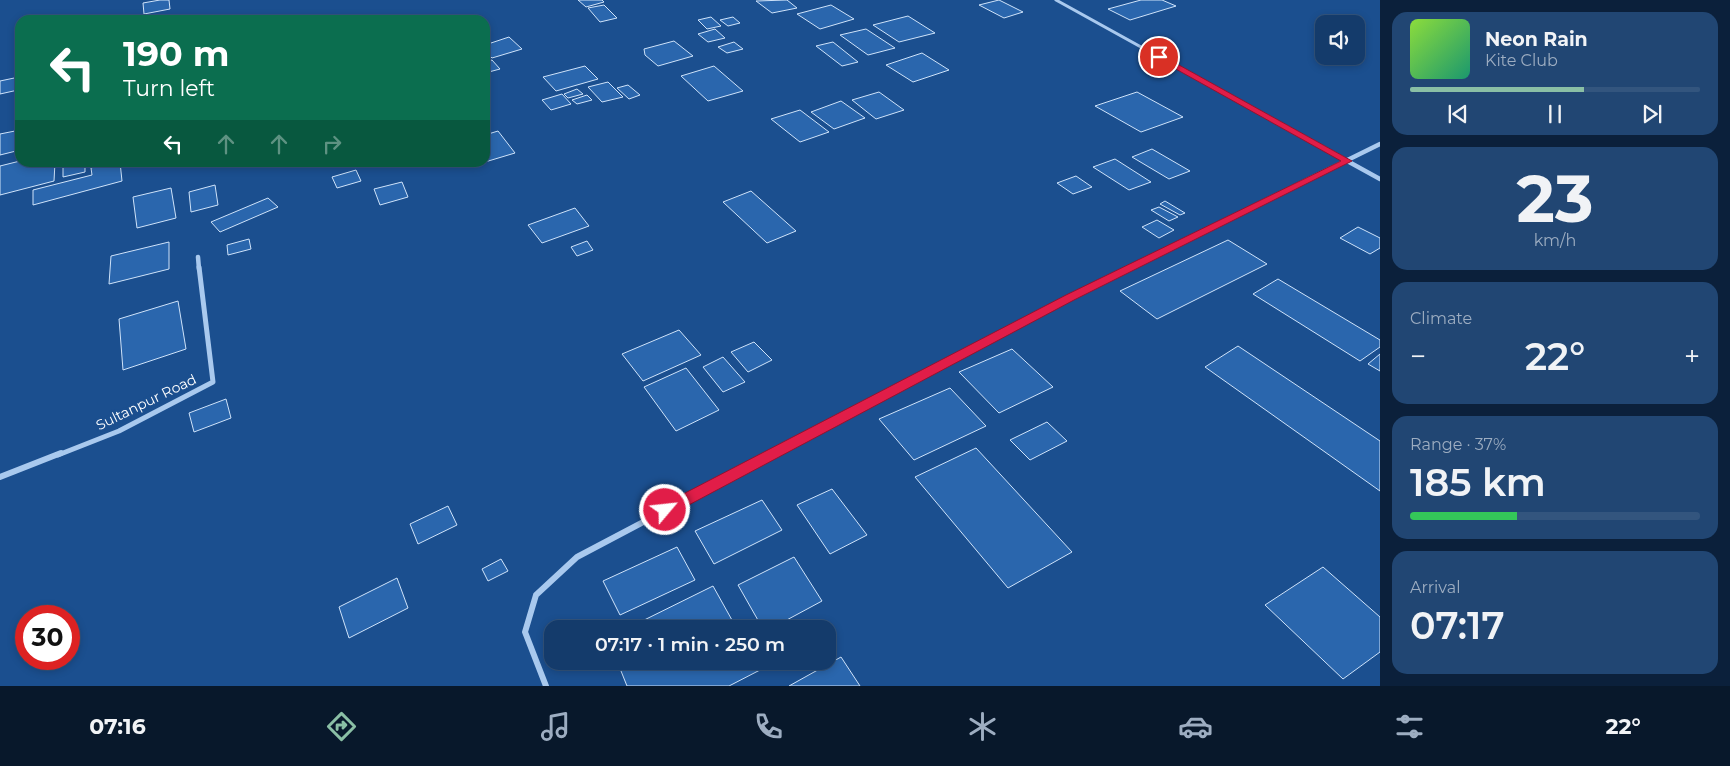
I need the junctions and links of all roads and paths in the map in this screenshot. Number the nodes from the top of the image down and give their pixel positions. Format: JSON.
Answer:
{"nodes":[{"id":1,"x":1056,"y":0,"type":"edge"},
{"id":2,"x":1380,"y":144,"type":"edge"},
{"id":3,"x":1347,"y":161,"type":"junction"},
{"id":4,"x":1380,"y":179,"type":"edge"},
{"id":5,"x":198,"y":257,"type":"dead end"},
{"id":6,"x":0,"y":477,"type":"edge"},
{"id":7,"x":546,"y":686,"type":"edge"}],
"edges":[{"from":1,"to":3,"type":"street"},
{"from":2,"to":3,"type":"street"},
{"from":3,"to":4,"type":"street"},
{"from":3,"to":7,"type":"street"},
{"from":5,"to":6,"type":"street","name":"Sultanpur Road"}]}
